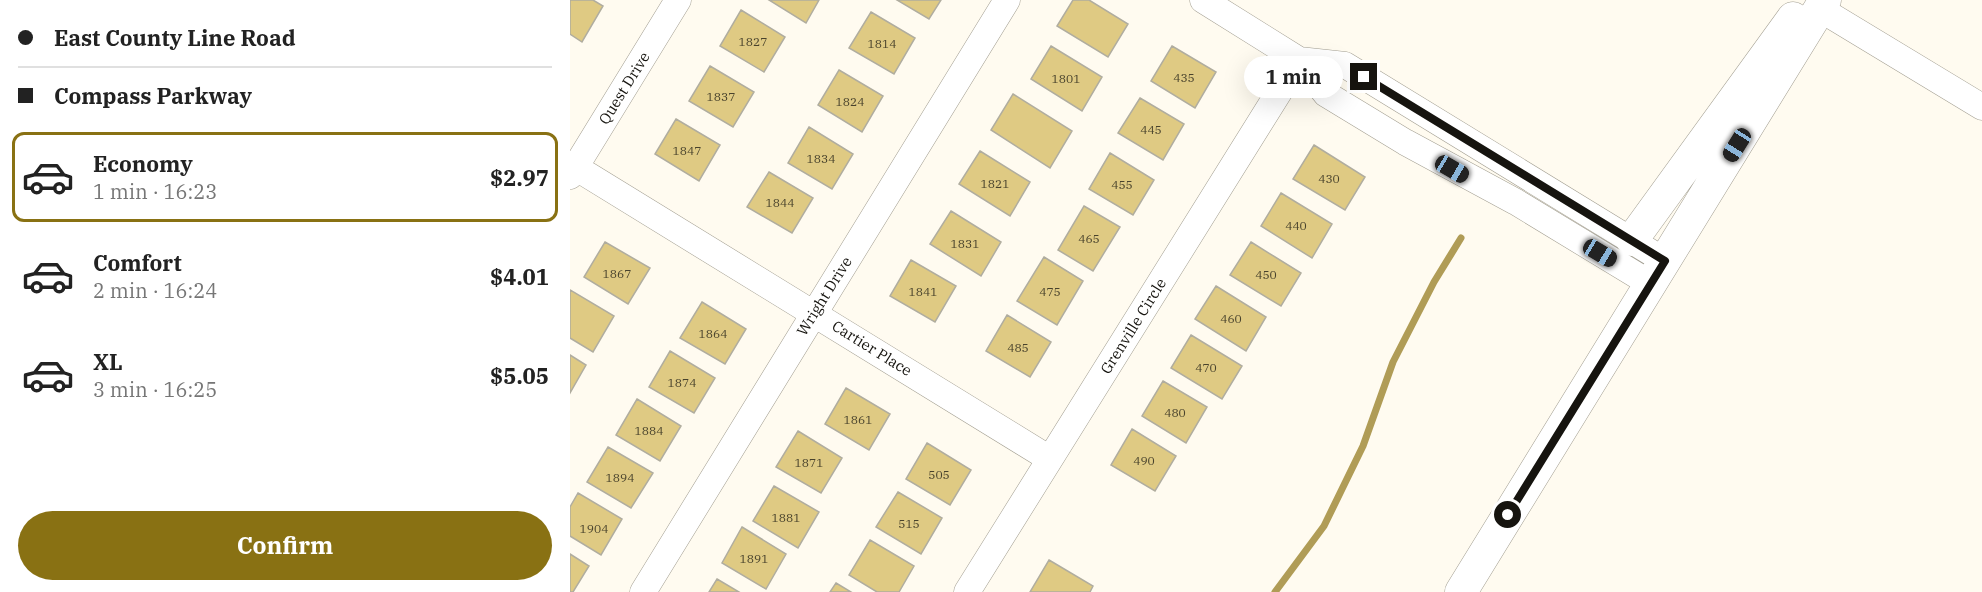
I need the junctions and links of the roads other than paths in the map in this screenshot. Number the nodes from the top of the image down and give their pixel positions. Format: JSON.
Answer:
{"nodes":[{"id":1,"x":678,"y":0,"type":"edge"},
{"id":2,"x":1007,"y":0,"type":"edge"},
{"id":3,"x":1203,"y":0,"type":"edge"},
{"id":4,"x":1817,"y":3,"type":"edge"},
{"id":5,"x":1299,"y":60,"type":"junction"},
{"id":6,"x":1982,"y":107,"type":"edge"},
{"id":7,"x":572,"y":169,"type":"edge"},
{"id":8,"x":1632,"y":240,"type":"junction"},
{"id":9,"x":1658,"y":272,"type":"junction"},
{"id":10,"x":814,"y":313,"type":"junction"},
{"id":11,"x":1050,"y":459,"type":"junction"},
{"id":12,"x":643,"y":592,"type":"edge"},
{"id":13,"x":967,"y":592,"type":"edge"},
{"id":14,"x":1461,"y":592,"type":"edge"}],
"edges":[{"from":1,"to":7,"type":"street","name":"Quest Drive"},
{"from":2,"to":10,"type":"street","name":"Wright Drive"},
{"from":3,"to":5,"type":"street"},
{"from":4,"to":6,"type":"street"},
{"from":4,"to":8,"type":"main road"},
{"from":4,"to":9,"type":"main road"},
{"from":5,"to":8,"type":"street"},
{"from":5,"to":9,"type":"street"},
{"from":5,"to":11,"type":"street","name":"Grenville Circle"},
{"from":7,"to":10,"type":"street","name":"Cartier Place"},
{"from":8,"to":9,"type":"street"},
{"from":9,"to":14,"type":"main road"},
{"from":10,"to":11,"type":"street","name":"Cartier Place"},
{"from":10,"to":12,"type":"street","name":"Wright Drive"},
{"from":11,"to":13,"type":"street","name":"Grenville Circle"}]}
